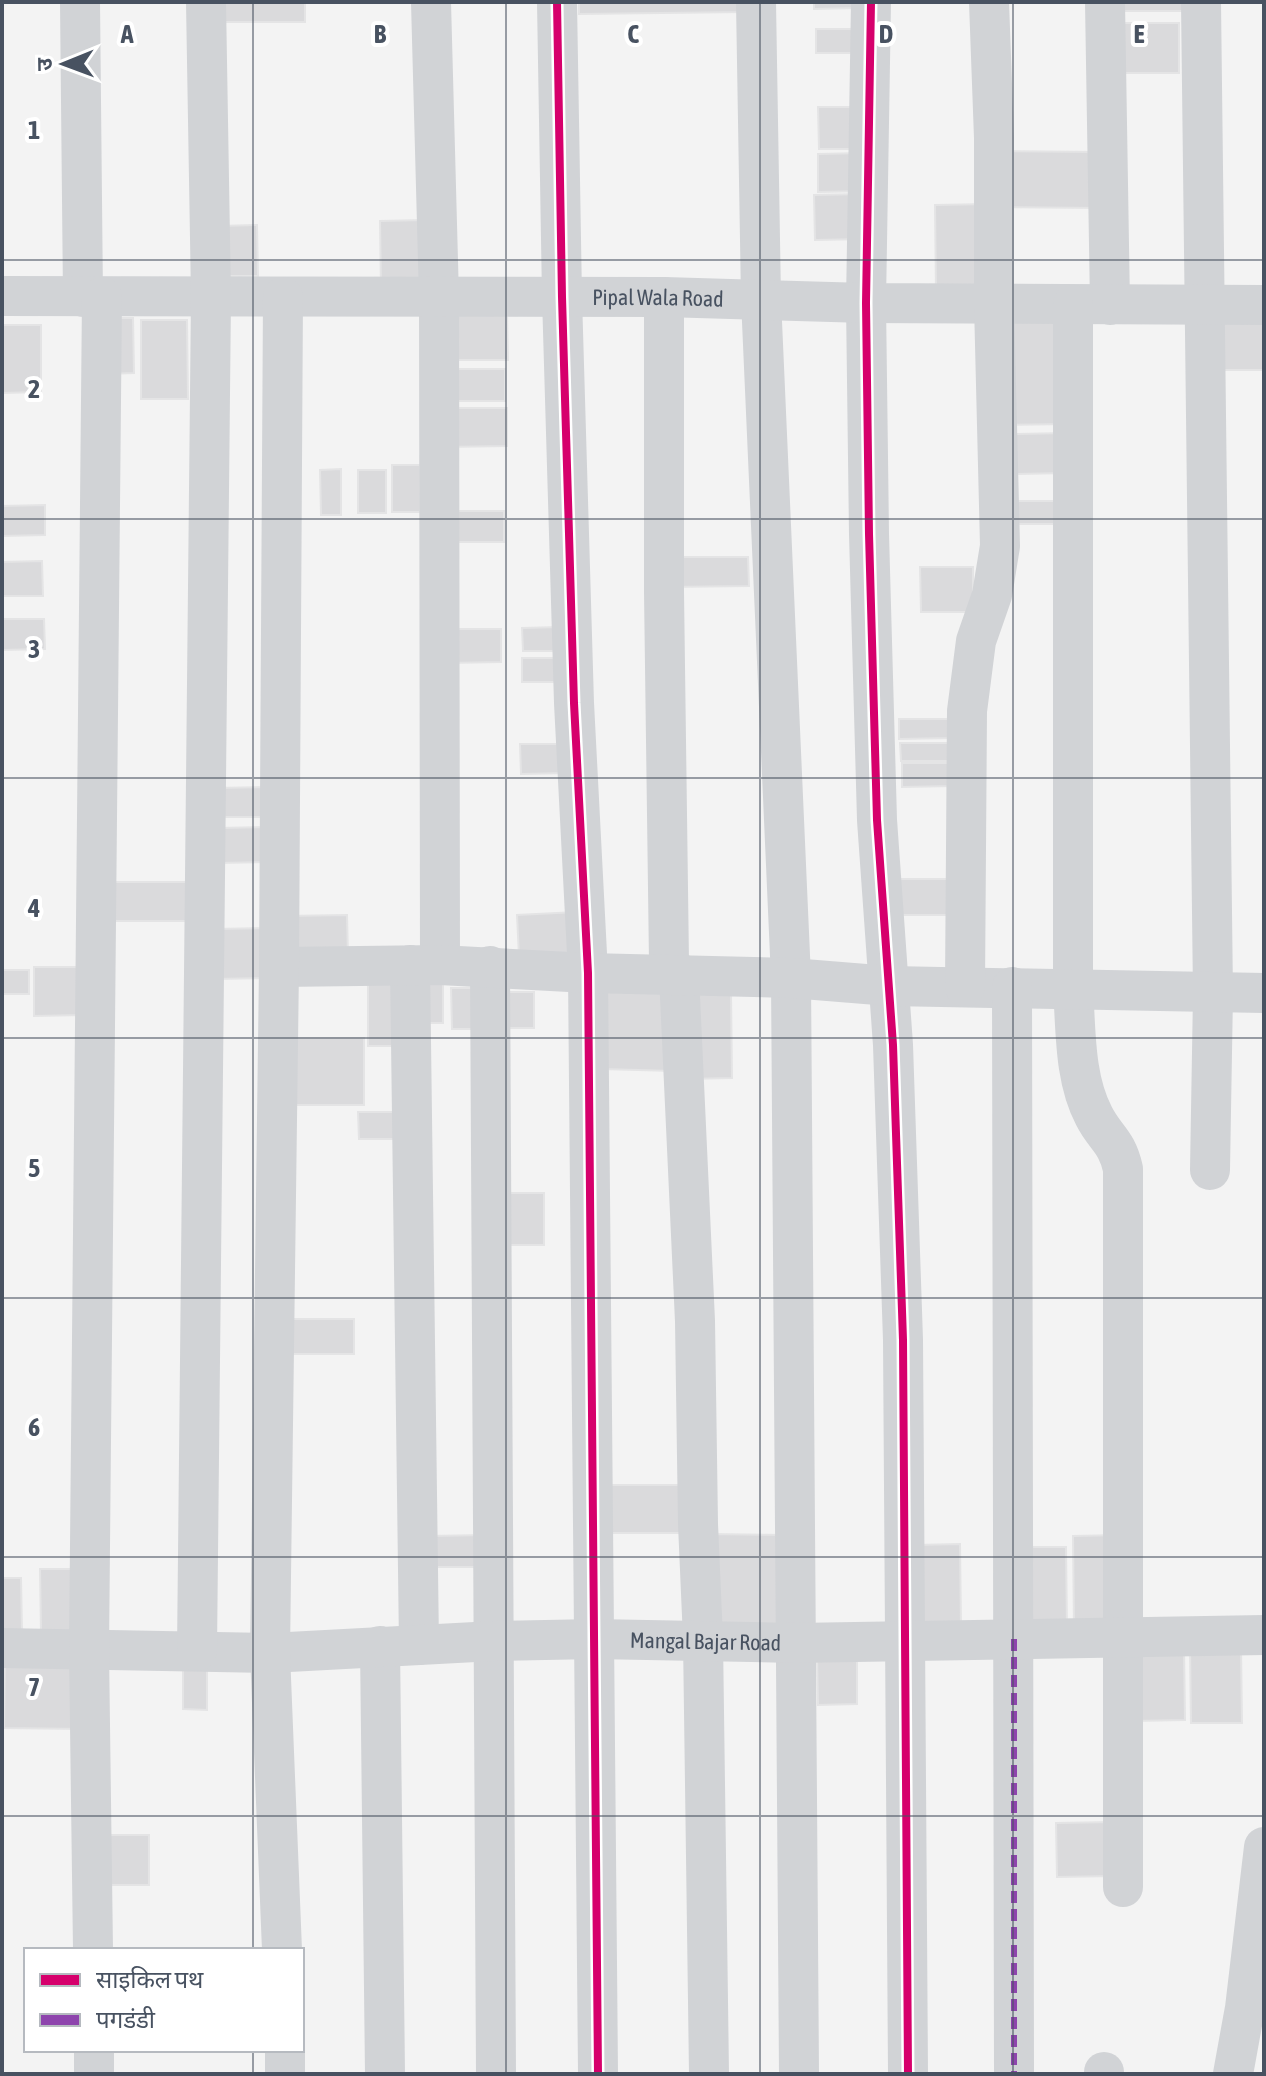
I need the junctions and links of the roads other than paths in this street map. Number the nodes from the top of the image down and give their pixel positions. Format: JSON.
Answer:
{"nodes":[{"id":1,"x":80,"y":2,"type":"edge"},
{"id":2,"x":206,"y":2,"type":"edge"},
{"id":3,"x":431,"y":2,"type":"edge"},
{"id":4,"x":557,"y":2,"type":"edge"},
{"id":5,"x":756,"y":2,"type":"edge"},
{"id":6,"x":871,"y":2,"type":"edge"},
{"id":7,"x":989,"y":2,"type":"edge"},
{"id":8,"x":1105,"y":2,"type":"edge"},
{"id":9,"x":1201,"y":2,"type":"edge"},
{"id":10,"x":2,"y":296,"type":"edge"},
{"id":11,"x":93,"y":297,"type":"junction"},
{"id":12,"x":211,"y":297,"type":"junction"},
{"id":13,"x":283,"y":297,"type":"junction"},
{"id":14,"x":562,"y":297,"type":"junction"},
{"id":15,"x":664,"y":297,"type":"junction"},
{"id":16,"x":439,"y":298,"type":"junction"},
{"id":17,"x":761,"y":299,"type":"junction"},
{"id":18,"x":866,"y":303,"type":"junction"},
{"id":19,"x":994,"y":304,"type":"junction"},
{"id":20,"x":1092,"y":305,"type":"junction"},
{"id":21,"x":1264,"y":305,"type":"edge"},
{"id":22,"x":1202,"y":306,"type":"junction"},
{"id":23,"x":425,"y":965,"type":"junction"},
{"id":24,"x":490,"y":966,"type":"junction"},
{"id":25,"x":279,"y":967,"type":"junction"},
{"id":26,"x":588,"y":973,"type":"junction"},
{"id":27,"x":679,"y":975,"type":"junction"},
{"id":28,"x":791,"y":978,"type":"junction"},
{"id":29,"x":890,"y":986,"type":"junction"},
{"id":30,"x":965,"y":987,"type":"junction"},
{"id":31,"x":1012,"y":987,"type":"junction"},
{"id":32,"x":1073,"y":988,"type":"junction"},
{"id":33,"x":1264,"y":993,"type":"edge"},
{"id":34,"x":1213,"y":994,"type":"junction"},
{"id":35,"x":1210,"y":1170,"type":"dead end"},
{"id":36,"x":1264,"y":1635,"type":"edge"},
{"id":37,"x":595,"y":1639,"type":"junction"},
{"id":38,"x":703,"y":1639,"type":"junction"},
{"id":39,"x":1014,"y":1639,"type":"junction"},
{"id":40,"x":1122,"y":1639,"type":"junction"},
{"id":41,"x":494,"y":1641,"type":"junction"},
{"id":42,"x":905,"y":1642,"type":"junction"},
{"id":43,"x":796,"y":1643,"type":"junction"},
{"id":44,"x":419,"y":1645,"type":"junction"},
{"id":45,"x":380,"y":1646,"type":"junction"},
{"id":46,"x":2,"y":1648,"type":"edge"},
{"id":47,"x":89,"y":1650,"type":"junction"},
{"id":48,"x":197,"y":1651,"type":"junction"},
{"id":49,"x":270,"y":1653,"type":"junction"},
{"id":50,"x":1264,"y":1847,"type":"edge"},
{"id":51,"x":1123,"y":1887,"type":"dead end"},
{"id":52,"x":1262,"y":1892,"type":"edge"},
{"id":53,"x":93,"y":1948,"type":"edge"},
{"id":54,"x":282,"y":1948,"type":"edge"},
{"id":55,"x":1254,"y":2008,"type":"edge"},
{"id":56,"x":94,"y":2052,"type":"edge"},
{"id":57,"x":285,"y":2052,"type":"edge"},
{"id":58,"x":94,"y":2074,"type":"edge"},
{"id":59,"x":285,"y":2074,"type":"edge"},
{"id":60,"x":385,"y":2074,"type":"edge"},
{"id":61,"x":496,"y":2074,"type":"edge"},
{"id":62,"x":598,"y":2074,"type":"edge"},
{"id":63,"x":709,"y":2074,"type":"edge"},
{"id":64,"x":799,"y":2074,"type":"edge"},
{"id":65,"x":908,"y":2074,"type":"edge"},
{"id":66,"x":1014,"y":2074,"type":"edge"},
{"id":67,"x":1233,"y":2074,"type":"edge"}],
"edges":[{"from":1,"to":11,"type":"street"},
{"from":2,"to":12,"type":"street"},
{"from":3,"to":16,"type":"street"},
{"from":4,"to":14,"type":"street"},
{"from":5,"to":17,"type":"street"},
{"from":6,"to":18,"type":"street"},
{"from":7,"to":19,"type":"street"},
{"from":8,"to":20,"type":"street"},
{"from":9,"to":22,"type":"street"},
{"from":10,"to":11,"type":"street","name":"Pipal Wala Road"},
{"from":11,"to":12,"type":"street","name":"Pipal Wala Road"},
{"from":11,"to":47,"type":"street"},
{"from":12,"to":13,"type":"street","name":"Pipal Wala Road"},
{"from":12,"to":48,"type":"street"},
{"from":13,"to":16,"type":"street","name":"Pipal Wala Road"},
{"from":13,"to":25,"type":"street"},
{"from":14,"to":15,"type":"street","name":"Pipal Wala Road"},
{"from":14,"to":16,"type":"street","name":"Pipal Wala Road"},
{"from":14,"to":26,"type":"street"},
{"from":15,"to":17,"type":"street","name":"Pipal Wala Road"},
{"from":15,"to":27,"type":"street"},
{"from":16,"to":23,"type":"street"},
{"from":17,"to":18,"type":"street","name":"Pipal Wala Road"},
{"from":17,"to":28,"type":"street"},
{"from":18,"to":19,"type":"street","name":"Pipal Wala Road"},
{"from":18,"to":29,"type":"street"},
{"from":19,"to":20,"type":"street","name":"Pipal Wala Road"},
{"from":19,"to":30,"type":"street"},
{"from":20,"to":22,"type":"street","name":"Pipal Wala Road"},
{"from":20,"to":32,"type":"street"},
{"from":21,"to":22,"type":"street","name":"Pipal Wala Road"},
{"from":22,"to":34,"type":"street"},
{"from":23,"to":24,"type":"street"},
{"from":23,"to":25,"type":"street"},
{"from":23,"to":44,"type":"street"},
{"from":24,"to":26,"type":"street"},
{"from":24,"to":41,"type":"street"},
{"from":25,"to":49,"type":"street"},
{"from":26,"to":27,"type":"street"},
{"from":26,"to":37,"type":"street"},
{"from":27,"to":28,"type":"street"},
{"from":27,"to":38,"type":"street"},
{"from":28,"to":29,"type":"street"},
{"from":28,"to":43,"type":"street"},
{"from":29,"to":30,"type":"street"},
{"from":29,"to":42,"type":"street"},
{"from":30,"to":31,"type":"street"},
{"from":31,"to":32,"type":"street"},
{"from":31,"to":39,"type":"street"},
{"from":32,"to":34,"type":"street"},
{"from":32,"to":40,"type":"street"},
{"from":33,"to":34,"type":"street"},
{"from":34,"to":35,"type":"street"},
{"from":36,"to":40,"type":"street","name":"Mangal Bajar Road"},
{"from":37,"to":38,"type":"street","name":"Mangal Bajar Road"},
{"from":37,"to":41,"type":"street","name":"Mangal Bajar Road"},
{"from":37,"to":62,"type":"street"},
{"from":38,"to":43,"type":"street","name":"Mangal Bajar Road"},
{"from":38,"to":63,"type":"street"},
{"from":39,"to":40,"type":"street","name":"Mangal Bajar Road"},
{"from":39,"to":42,"type":"street","name":"Mangal Bajar Road"},
{"from":39,"to":66,"type":"street"},
{"from":40,"to":51,"type":"street"},
{"from":41,"to":44,"type":"street","name":"Mangal Bajar Road"},
{"from":41,"to":61,"type":"street"},
{"from":42,"to":43,"type":"street","name":"Mangal Bajar Road"},
{"from":42,"to":65,"type":"street"},
{"from":43,"to":64,"type":"street"},
{"from":44,"to":45,"type":"street","name":"Mangal Bajar Road"},
{"from":45,"to":49,"type":"street","name":"Mangal Bajar Road"},
{"from":45,"to":60,"type":"street"},
{"from":46,"to":47,"type":"street","name":"Mangal Bajar Road"},
{"from":47,"to":48,"type":"street","name":"Mangal Bajar Road"},
{"from":47,"to":53,"type":"street"},
{"from":48,"to":49,"type":"street","name":"Mangal Bajar Road"},
{"from":49,"to":54,"type":"street"},
{"from":50,"to":52,"type":"street"},
{"from":52,"to":55,"type":"street"},
{"from":55,"to":67,"type":"street"},
{"from":56,"to":58,"type":"street"},
{"from":57,"to":59,"type":"street"}]}
